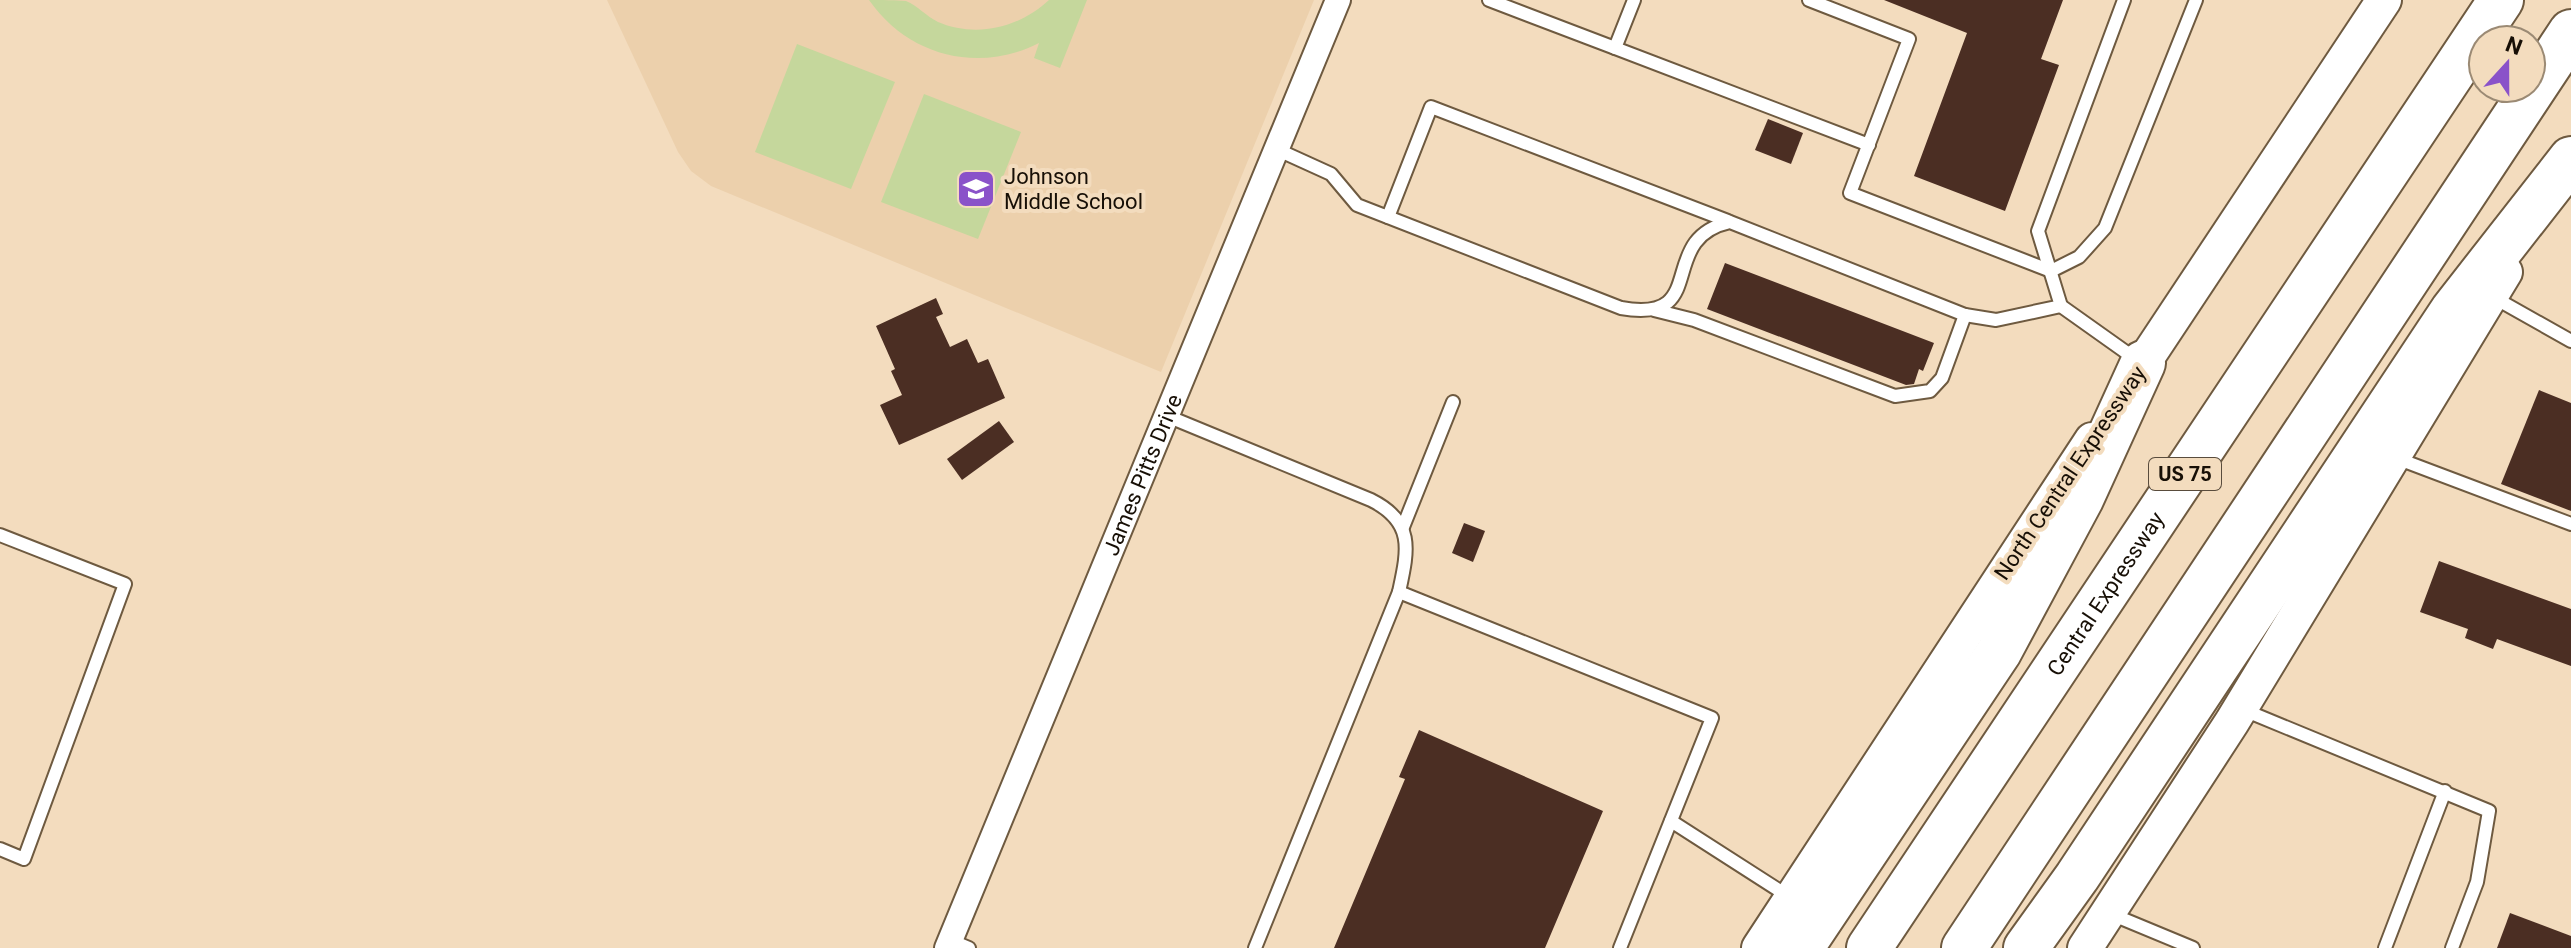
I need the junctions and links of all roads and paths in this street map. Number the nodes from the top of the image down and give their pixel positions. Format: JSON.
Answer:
{"nodes":[{"id":1,"x":1338,"y":0,"type":"edge"},
{"id":2,"x":1489,"y":0,"type":"edge"},
{"id":3,"x":1634,"y":0,"type":"edge"},
{"id":4,"x":1809,"y":0,"type":"edge"},
{"id":5,"x":2124,"y":0,"type":"edge"},
{"id":6,"x":2196,"y":0,"type":"edge"},
{"id":7,"x":2384,"y":0,"type":"edge"},
{"id":8,"x":2501,"y":0,"type":"edge"},
{"id":9,"x":2571,"y":32,"type":"edge"},
{"id":10,"x":1615,"y":48,"type":"junction"},
{"id":11,"x":1869,"y":145,"type":"junction"},
{"id":12,"x":1276,"y":149,"type":"junction"},
{"id":13,"x":2571,"y":159,"type":"edge"},
{"id":14,"x":2571,"y":170,"type":"edge"},
{"id":15,"x":1388,"y":217,"type":"junction"},
{"id":16,"x":1730,"y":222,"type":"junction"},
{"id":17,"x":2051,"y":271,"type":"junction"},
{"id":18,"x":2490,"y":296,"type":"junction"},
{"id":19,"x":2061,"y":306,"type":"junction"},
{"id":20,"x":1654,"y":310,"type":"junction"},
{"id":21,"x":1965,"y":315,"type":"junction"},
{"id":22,"x":2571,"y":341,"type":"edge"},
{"id":23,"x":2143,"y":363,"type":"junction"},
{"id":24,"x":1453,"y":402,"type":"dead end"},
{"id":25,"x":1167,"y":416,"type":"junction"},
{"id":26,"x":2393,"y":457,"type":"junction"},
{"id":27,"x":2571,"y":524,"type":"edge"},
{"id":28,"x":1403,"y":527,"type":"junction"},
{"id":29,"x":0,"y":535,"type":"edge"},
{"id":30,"x":1399,"y":592,"type":"junction"},
{"id":31,"x":2241,"y":709,"type":"junction"},
{"id":32,"x":2445,"y":791,"type":"junction"},
{"id":33,"x":1671,"y":821,"type":"junction"},
{"id":34,"x":0,"y":849,"type":"edge"},
{"id":35,"x":1791,"y":898,"type":"junction"},
{"id":36,"x":2108,"y":913,"type":"junction"},
{"id":37,"x":956,"y":945,"type":"edge"},
{"id":38,"x":1255,"y":948,"type":"edge"},
{"id":39,"x":1620,"y":948,"type":"edge"},
{"id":40,"x":1759,"y":948,"type":"edge"},
{"id":41,"x":1801,"y":948,"type":"edge"},
{"id":42,"x":1869,"y":948,"type":"edge"},
{"id":43,"x":1964,"y":948,"type":"edge"},
{"id":44,"x":2026,"y":948,"type":"edge"},
{"id":45,"x":2085,"y":948,"type":"edge"},
{"id":46,"x":2191,"y":948,"type":"edge"},
{"id":47,"x":2385,"y":948,"type":"edge"},
{"id":48,"x":2452,"y":948,"type":"edge"}],
"edges":[{"from":1,"to":12,"type":"street","name":"James Pitts Drive"},
{"from":2,"to":10,"type":"lane"},
{"from":3,"to":10,"type":"lane"},
{"from":4,"to":11,"type":"lane"},
{"from":5,"to":17,"type":"lane"},
{"from":6,"to":17,"type":"lane"},
{"from":7,"to":23,"type":"main road","name":"North Central Expressway"},
{"from":8,"to":42,"type":"highway","name":"Central Expressway","number":"US 75"},
{"from":9,"to":43,"type":"highway"},
{"from":10,"to":11,"type":"lane"},
{"from":11,"to":17,"type":"lane"},
{"from":12,"to":15,"type":"lane"},
{"from":12,"to":25,"type":"street","name":"James Pitts Drive"},
{"from":13,"to":44,"type":"highway"},
{"from":14,"to":18,"type":"main road"},
{"from":15,"to":16,"type":"lane"},
{"from":15,"to":20,"type":"lane"},
{"from":16,"to":20,"type":"lane"},
{"from":16,"to":21,"type":"lane"},
{"from":17,"to":19,"type":"lane"},
{"from":18,"to":22,"type":"lane"},
{"from":18,"to":26,"type":"main road"},
{"from":19,"to":21,"type":"lane"},
{"from":19,"to":23,"type":"lane"},
{"from":20,"to":21,"type":"lane"},
{"from":23,"to":35,"type":"main road","name":"North Central Expressway"},
{"from":23,"to":41,"type":"highway"},
{"from":24,"to":28,"type":"lane"},
{"from":25,"to":28,"type":"lane"},
{"from":25,"to":37,"type":"street","name":"James Pitts Drive"},
{"from":26,"to":27,"type":"lane"},
{"from":26,"to":31,"type":"main road"},
{"from":28,"to":30,"type":"lane"},
{"from":29,"to":34,"type":"lane"},
{"from":30,"to":33,"type":"lane"},
{"from":30,"to":38,"type":"lane"},
{"from":31,"to":32,"type":"lane"},
{"from":31,"to":36,"type":"main road"},
{"from":32,"to":47,"type":"lane"},
{"from":32,"to":48,"type":"lane"},
{"from":33,"to":35,"type":"lane"},
{"from":33,"to":39,"type":"lane"},
{"from":35,"to":40,"type":"main road","name":"North Central Expressway"},
{"from":36,"to":45,"type":"main road"},
{"from":36,"to":46,"type":"lane"}]}
